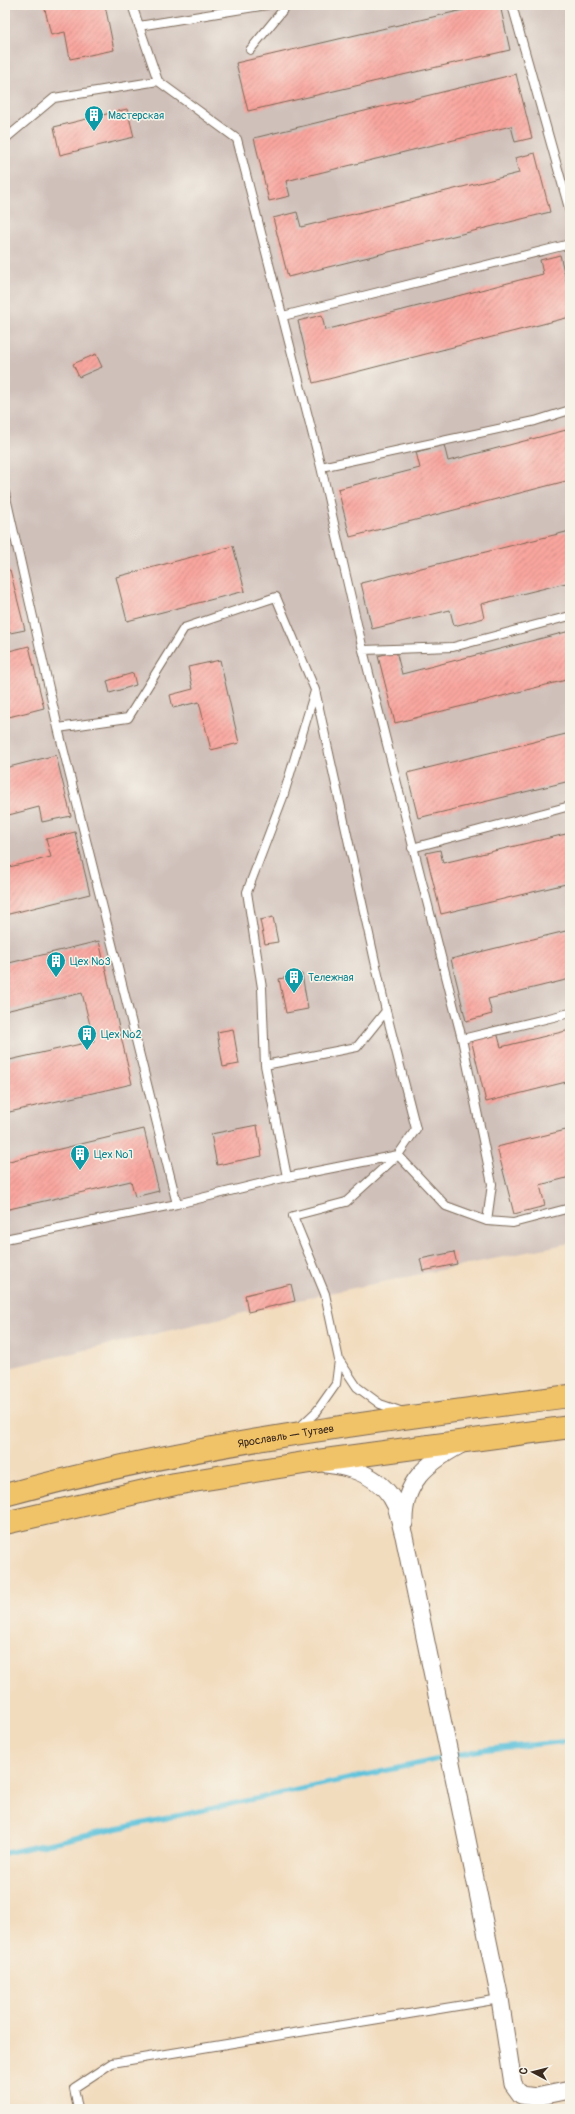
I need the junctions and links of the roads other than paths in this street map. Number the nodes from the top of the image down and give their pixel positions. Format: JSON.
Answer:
{"nodes":[{"id":1,"x":132,"y":5,"type":"edge"},
{"id":2,"x":267,"y":5,"type":"edge"},
{"id":3,"x":287,"y":5,"type":"edge"},
{"id":4,"x":512,"y":5,"type":"edge"},
{"id":5,"x":139,"y":26,"type":"junction"},
{"id":6,"x":250,"y":50,"type":"dead end"},
{"id":7,"x":158,"y":81,"type":"junction"},
{"id":8,"x":5,"y":138,"type":"edge"},
{"id":9,"x":570,"y":212,"type":"edge"},
{"id":10,"x":570,"y":244,"type":"edge"},
{"id":11,"x":283,"y":316,"type":"junction"},
{"id":12,"x":570,"y":410,"type":"edge"},
{"id":13,"x":321,"y":467,"type":"junction"},
{"id":14,"x":5,"y":493,"type":"edge"},
{"id":15,"x":570,"y":616,"type":"edge"},
{"id":16,"x":363,"y":650,"type":"junction"},
{"id":17,"x":315,"y":690,"type":"junction"},
{"id":18,"x":58,"y":728,"type":"junction"},
{"id":19,"x":570,"y":806,"type":"edge"},
{"id":20,"x":412,"y":848,"type":"junction"},
{"id":21,"x":386,"y":1012,"type":"junction"},
{"id":22,"x":570,"y":1013,"type":"edge"},
{"id":23,"x":462,"y":1039,"type":"junction"},
{"id":24,"x":265,"y":1065,"type":"junction"},
{"id":25,"x":398,"y":1155,"type":"junction"},
{"id":26,"x":287,"y":1177,"type":"junction"},
{"id":27,"x":177,"y":1204,"type":"junction"},
{"id":28,"x":570,"y":1208,"type":"edge"},
{"id":29,"x":488,"y":1221,"type":"junction"},
{"id":30,"x":5,"y":1239,"type":"edge"},
{"id":31,"x":339,"y":1360,"type":"junction"},
{"id":32,"x":570,"y":1396,"type":"edge"},
{"id":33,"x":416,"y":1416,"type":"junction"},
{"id":34,"x":570,"y":1428,"type":"edge"},
{"id":35,"x":270,"y":1438,"type":"junction"},
{"id":36,"x":466,"y":1441,"type":"junction"},
{"id":37,"x":310,"y":1462,"type":"junction"},
{"id":38,"x":5,"y":1495,"type":"edge"},
{"id":39,"x":5,"y":1523,"type":"edge"},
{"id":40,"x":404,"y":1536,"type":"junction"},
{"id":41,"x":500,"y":1999,"type":"junction"},
{"id":42,"x":570,"y":2090,"type":"edge"},
{"id":43,"x":78,"y":2109,"type":"edge"}],
"edges":[{"from":1,"to":5,"type":"lane"},
{"from":2,"to":5,"type":"lane"},
{"from":3,"to":6,"type":"lane"},
{"from":4,"to":9,"type":"lane"},
{"from":5,"to":7,"type":"lane"},
{"from":7,"to":8,"type":"lane"},
{"from":7,"to":11,"type":"lane"},
{"from":10,"to":11,"type":"lane"},
{"from":11,"to":13,"type":"lane"},
{"from":12,"to":13,"type":"lane"},
{"from":13,"to":16,"type":"lane"},
{"from":14,"to":18,"type":"lane"},
{"from":15,"to":16,"type":"lane"},
{"from":16,"to":20,"type":"lane"},
{"from":17,"to":18,"type":"lane"},
{"from":17,"to":21,"type":"lane"},
{"from":17,"to":24,"type":"lane"},
{"from":18,"to":27,"type":"lane"},
{"from":19,"to":20,"type":"lane"},
{"from":20,"to":23,"type":"lane"},
{"from":21,"to":24,"type":"lane"},
{"from":21,"to":25,"type":"lane"},
{"from":22,"to":23,"type":"lane"},
{"from":23,"to":29,"type":"lane"},
{"from":24,"to":26,"type":"lane"},
{"from":25,"to":26,"type":"lane"},
{"from":25,"to":29,"type":"lane"},
{"from":25,"to":31,"type":"lane"},
{"from":26,"to":27,"type":"lane"},
{"from":27,"to":30,"type":"lane"},
{"from":28,"to":29,"type":"lane"},
{"from":31,"to":33,"type":"lane"},
{"from":31,"to":35,"type":"lane"},
{"from":32,"to":33,"type":"main road","name":"Ярославль — Тутаев"},
{"from":33,"to":35,"type":"main road","name":"Ярославль — Тутаев"},
{"from":34,"to":36,"type":"main road"},
{"from":35,"to":38,"type":"main road","name":"Ярославль — Тутаев"},
{"from":36,"to":37,"type":"main road"},
{"from":36,"to":40,"type":"street"},
{"from":37,"to":39,"type":"main road"},
{"from":37,"to":40,"type":"street"},
{"from":40,"to":41,"type":"street"},
{"from":41,"to":42,"type":"street"},
{"from":41,"to":43,"type":"lane"}]}
